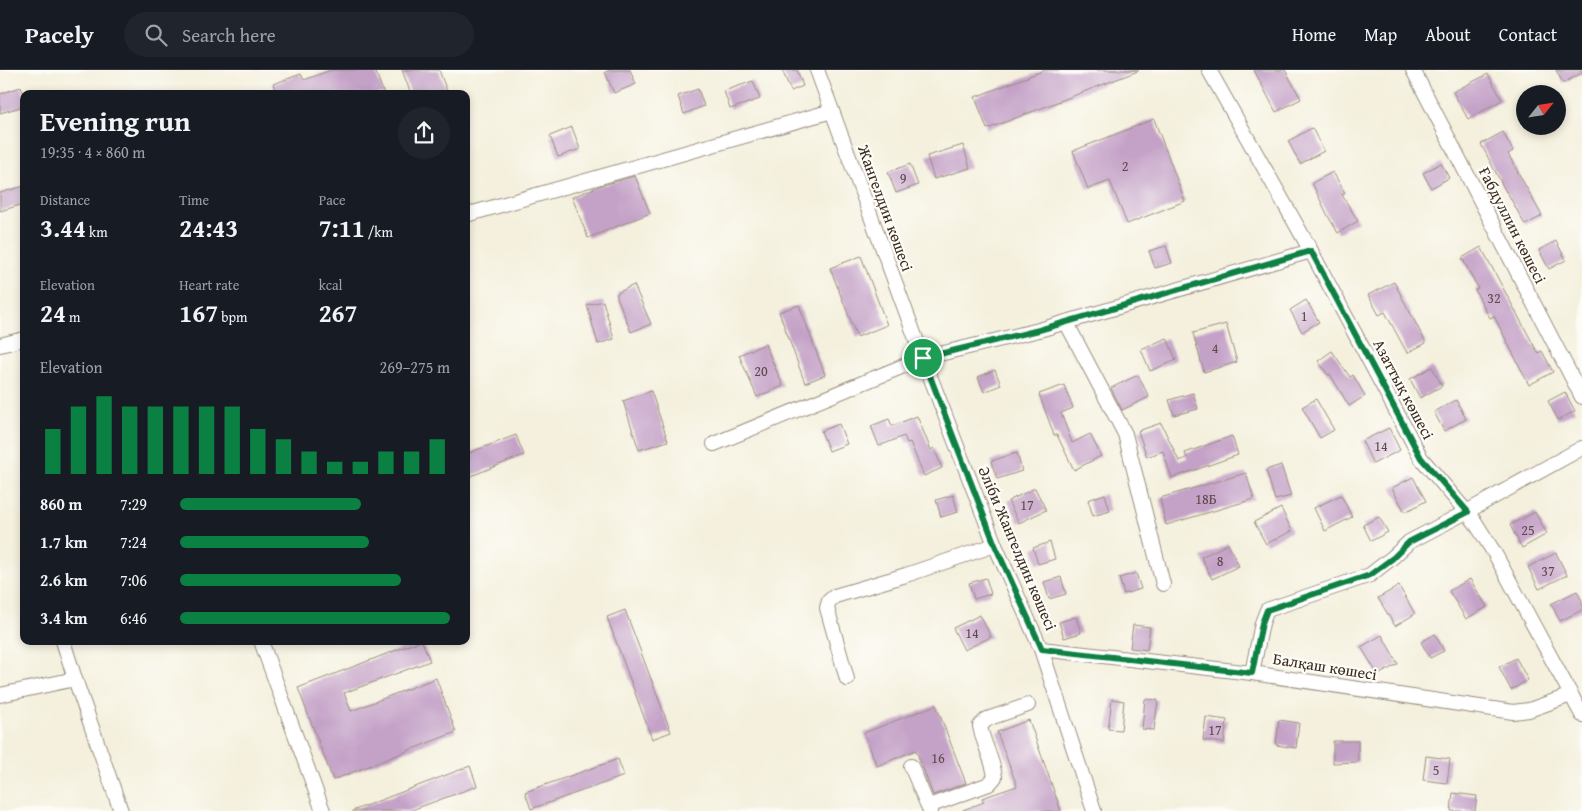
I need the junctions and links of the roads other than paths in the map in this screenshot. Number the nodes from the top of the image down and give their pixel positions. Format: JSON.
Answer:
{"nodes":[{"id":1,"x":816,"y":70,"type":"edge"},
{"id":2,"x":1209,"y":70,"type":"edge"},
{"id":3,"x":1413,"y":70,"type":"edge"},
{"id":4,"x":832,"y":111,"type":"junction"},
{"id":5,"x":470,"y":214,"type":"edge"},
{"id":6,"x":1311,"y":251,"type":"junction"},
{"id":7,"x":1066,"y":322,"type":"junction"},
{"id":8,"x":20,"y":340,"type":"edge"},
{"id":9,"x":0,"y":346,"type":"edge"},
{"id":10,"x":923,"y":358,"type":"junction"},
{"id":11,"x":1582,"y":397,"type":"edge"},
{"id":12,"x":714,"y":444,"type":"dead end"},
{"id":13,"x":1582,"y":448,"type":"edge"},
{"id":14,"x":1468,"y":512,"type":"junction"},
{"id":15,"x":995,"y":545,"type":"junction"},
{"id":16,"x":1163,"y":584,"type":"dead end"},
{"id":17,"x":64,"y":645,"type":"edge"},
{"id":18,"x":262,"y":645,"type":"edge"},
{"id":19,"x":1042,"y":649,"type":"junction"},
{"id":20,"x":1252,"y":673,"type":"junction"},
{"id":21,"x":74,"y":679,"type":"junction"},
{"id":22,"x":847,"y":679,"type":"dead end"},
{"id":23,"x":0,"y":695,"type":"edge"},
{"id":24,"x":1571,"y":695,"type":"junction"},
{"id":25,"x":1028,"y":705,"type":"dead end"},
{"id":26,"x":1582,"y":715,"type":"edge"},
{"id":27,"x":911,"y":766,"type":"dead end"},
{"id":28,"x":929,"y":809,"type":"edge"},
{"id":29,"x":121,"y":811,"type":"edge"},
{"id":30,"x":323,"y":811,"type":"edge"},
{"id":31,"x":1094,"y":811,"type":"edge"}],
"edges":[{"from":1,"to":4,"type":"street","name":"Жангелдин көшесі"},
{"from":2,"to":6,"type":"street","name":"Азаттық көшесі"},
{"from":3,"to":11,"type":"street","name":"Ғабдуллин көшесі"},
{"from":4,"to":5,"type":"street"},
{"from":4,"to":10,"type":"street","name":"Жангелдин көшесі"},
{"from":6,"to":7,"type":"street"},
{"from":6,"to":14,"type":"street","name":"Азаттық көшесі"},
{"from":7,"to":10,"type":"street"},
{"from":7,"to":16,"type":"street"},
{"from":8,"to":9,"type":"street"},
{"from":10,"to":12,"type":"street"},
{"from":10,"to":15,"type":"street","name":"Әліби Жангелдин көшесі"},
{"from":13,"to":14,"type":"street"},
{"from":14,"to":20,"type":"street"},
{"from":14,"to":24,"type":"street","name":"Азаттық көшесі"},
{"from":15,"to":19,"type":"street","name":"Әліби Жангелдин көшесі"},
{"from":15,"to":22,"type":"street"},
{"from":17,"to":21,"type":"street"},
{"from":18,"to":30,"type":"street"},
{"from":19,"to":20,"type":"street","name":"Балқаш көшесі"},
{"from":19,"to":31,"type":"street","name":"Әліби Жангелдин көшесі"},
{"from":20,"to":24,"type":"street","name":"Балқаш көшесі"},
{"from":21,"to":23,"type":"street"},
{"from":21,"to":29,"type":"street"},
{"from":24,"to":26,"type":"street","name":"Азаттық көшесі"},
{"from":25,"to":28,"type":"street"},
{"from":27,"to":28,"type":"street"}]}
